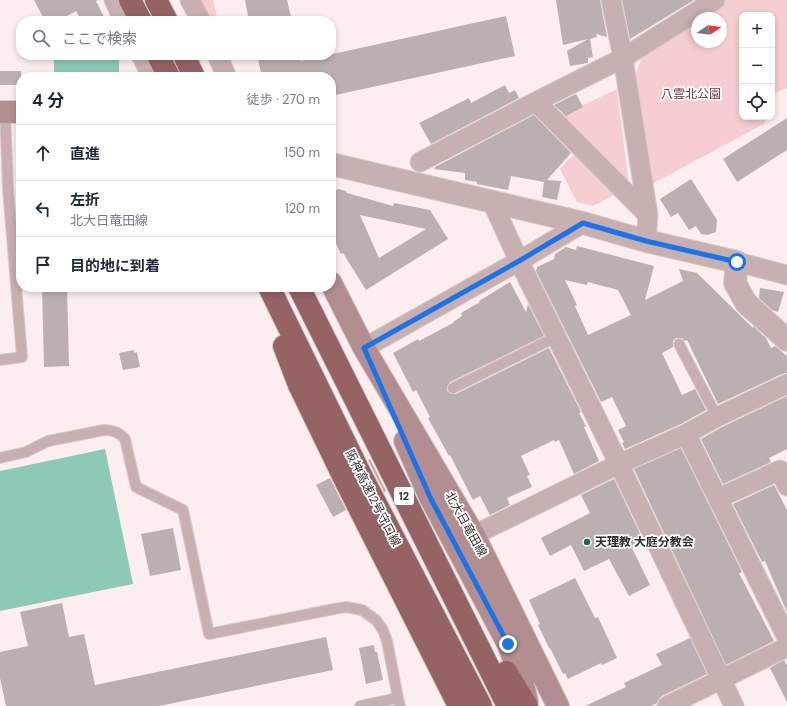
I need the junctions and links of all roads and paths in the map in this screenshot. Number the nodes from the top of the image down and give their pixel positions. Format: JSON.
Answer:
{"nodes":[{"id":1,"x":114,"y":0,"type":"edge"},
{"id":2,"x":130,"y":0,"type":"edge"},
{"id":3,"x":156,"y":0,"type":"edge"},
{"id":4,"x":190,"y":0,"type":"edge"},
{"id":5,"x":610,"y":0,"type":"edge"},
{"id":6,"x":715,"y":0,"type":"edge"},
{"id":7,"x":122,"y":16,"type":"edge"},
{"id":8,"x":138,"y":16,"type":"edge"},
{"id":9,"x":164,"y":16,"type":"edge"},
{"id":10,"x":198,"y":16,"type":"edge"},
{"id":11,"x":623,"y":58,"type":"junction"},
{"id":12,"x":144,"y":60,"type":"edge"},
{"id":13,"x":160,"y":60,"type":"edge"},
{"id":14,"x":186,"y":60,"type":"edge"},
{"id":15,"x":219,"y":60,"type":"edge"},
{"id":16,"x":150,"y":72,"type":"edge"},
{"id":17,"x":166,"y":72,"type":"edge"},
{"id":18,"x":192,"y":72,"type":"edge"},
{"id":19,"x":225,"y":72,"type":"edge"},
{"id":20,"x":536,"y":102,"type":"junction"},
{"id":21,"x":9,"y":112,"type":"edge"},
{"id":22,"x":420,"y":162,"type":"dead end"},
{"id":23,"x":336,"y":165,"type":"edge"},
{"id":24,"x":492,"y":202,"type":"junction"},
{"id":25,"x":648,"y":215,"type":"junction"},
{"id":26,"x":583,"y":223,"type":"junction"},
{"id":27,"x":646,"y":241,"type":"junction"},
{"id":28,"x":519,"y":261,"type":"junction"},
{"id":29,"x":737,"y":262,"type":"junction"},
{"id":30,"x":787,"y":275,"type":"edge"},
{"id":31,"x":16,"y":285,"type":"edge"},
{"id":32,"x":17,"y":292,"type":"edge"},
{"id":33,"x":264,"y":292,"type":"edge"},
{"id":34,"x":271,"y":292,"type":"edge"},
{"id":35,"x":302,"y":292,"type":"edge"},
{"id":36,"x":336,"y":292,"type":"edge"},
{"id":37,"x":556,"y":337,"type":"junction"},
{"id":38,"x":787,"y":340,"type":"edge"},
{"id":39,"x":679,"y":344,"type":"dead end"},
{"id":40,"x":364,"y":348,"type":"junction"},
{"id":41,"x":0,"y":360,"type":"edge"},
{"id":42,"x":787,"y":384,"type":"edge"},
{"id":43,"x":453,"y":388,"type":"dead end"},
{"id":44,"x":716,"y":418,"type":"junction"},
{"id":45,"x":686,"y":434,"type":"junction"},
{"id":46,"x":0,"y":458,"type":"edge"},
{"id":47,"x":619,"y":464,"type":"junction"},
{"id":48,"x":787,"y":486,"type":"edge"},
{"id":49,"x":719,"y":498,"type":"junction"},
{"id":50,"x":474,"y":535,"type":"junction"},
{"id":51,"x":446,"y":581,"type":"junction"},
{"id":52,"x":787,"y":638,"type":"edge"},
{"id":53,"x":787,"y":647,"type":"edge"},
{"id":54,"x":722,"y":680,"type":"junction"},
{"id":55,"x":399,"y":702,"type":"edge"},
{"id":56,"x":360,"y":706,"type":"edge"},
{"id":57,"x":458,"y":706,"type":"edge"},
{"id":58,"x":481,"y":706,"type":"edge"},
{"id":59,"x":508,"y":706,"type":"edge"},
{"id":60,"x":527,"y":706,"type":"edge"},
{"id":61,"x":558,"y":706,"type":"edge"},
{"id":62,"x":667,"y":706,"type":"edge"},
{"id":63,"x":734,"y":706,"type":"edge"}],
"edges":[{"from":1,"to":7,"type":"street"},
{"from":2,"to":8,"type":"highway"},
{"from":3,"to":9,"type":"highway"},
{"from":4,"to":10,"type":"street"},
{"from":5,"to":11,"type":"street"},
{"from":6,"to":11,"type":"street"},
{"from":11,"to":20,"type":"street"},
{"from":11,"to":25,"type":"street"},
{"from":12,"to":16,"type":"street"},
{"from":13,"to":17,"type":"highway"},
{"from":14,"to":18,"type":"highway"},
{"from":15,"to":19,"type":"street"},
{"from":20,"to":22,"type":"street"},
{"from":20,"to":25,"type":"street"},
{"from":21,"to":31,"type":"lane"},
{"from":23,"to":24,"type":"street"},
{"from":24,"to":26,"type":"street"},
{"from":24,"to":28,"type":"street"},
{"from":25,"to":27,"type":"street"},
{"from":26,"to":27,"type":"street"},
{"from":26,"to":28,"type":"street"},
{"from":27,"to":29,"type":"street"},
{"from":28,"to":37,"type":"street"},
{"from":28,"to":40,"type":"street"},
{"from":29,"to":30,"type":"street"},
{"from":29,"to":38,"type":"street"},
{"from":32,"to":41,"type":"lane"},
{"from":33,"to":57,"type":"highway"},
{"from":34,"to":58,"type":"highway","name":"阪神高速12号守口線"},
{"from":35,"to":51,"type":"highway","number":"12"},
{"from":36,"to":40,"type":"main road","name":"北大日竜田線"},
{"from":37,"to":43,"type":"lane"},
{"from":37,"to":47,"type":"street"},
{"from":39,"to":44,"type":"lane"},
{"from":40,"to":50,"type":"main road","name":"北大日竜田線"},
{"from":40,"to":60,"type":"main road","name":"北大日竜田線"},
{"from":42,"to":44,"type":"street"},
{"from":44,"to":45,"type":"street"},
{"from":45,"to":47,"type":"street"},
{"from":45,"to":49,"type":"street"},
{"from":46,"to":55,"type":"lane"},
{"from":47,"to":50,"type":"street"},
{"from":47,"to":54,"type":"street"},
{"from":48,"to":49,"type":"street"},
{"from":49,"to":52,"type":"street"},
{"from":50,"to":61,"type":"main road","name":"北大日竜田線"},
{"from":51,"to":59,"type":"highway","number":"12"},
{"from":51,"to":60,"type":"highway"},
{"from":53,"to":54,"type":"street"},
{"from":54,"to":62,"type":"street"},
{"from":54,"to":63,"type":"street"},
{"from":55,"to":56,"type":"lane"}]}
